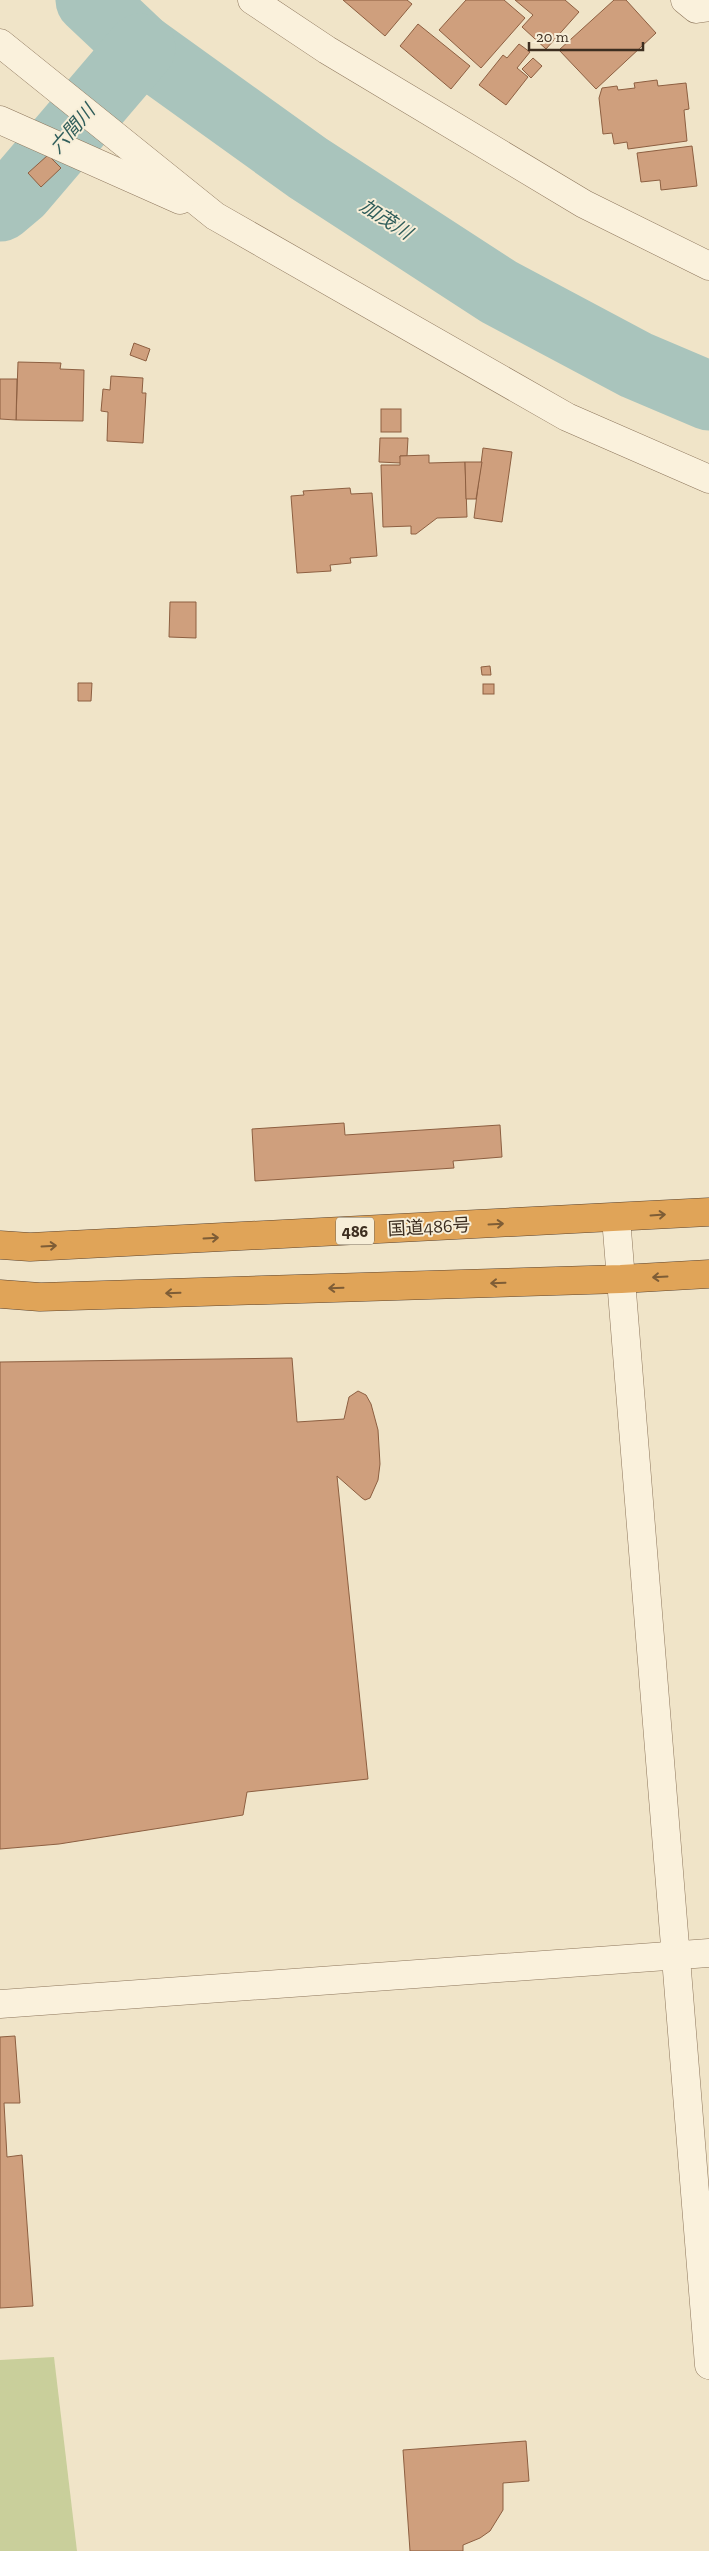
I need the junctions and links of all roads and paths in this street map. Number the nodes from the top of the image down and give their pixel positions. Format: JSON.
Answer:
{"nodes":[{"id":1,"x":252,"y":0,"type":"edge"},
{"id":2,"x":685,"y":0,"type":"edge"},
{"id":3,"x":709,"y":7,"type":"edge"},
{"id":4,"x":0,"y":43,"type":"edge"},
{"id":5,"x":0,"y":120,"type":"edge"},
{"id":6,"x":215,"y":216,"type":"junction"},
{"id":7,"x":709,"y":266,"type":"edge"},
{"id":8,"x":709,"y":479,"type":"edge"},
{"id":9,"x":709,"y":1212,"type":"edge"},
{"id":10,"x":616,"y":1218,"type":"junction"},
{"id":11,"x":0,"y":1245,"type":"edge"},
{"id":12,"x":709,"y":1274,"type":"edge"},
{"id":13,"x":621,"y":1279,"type":"junction"},
{"id":14,"x":0,"y":1294,"type":"edge"},
{"id":15,"x":709,"y":1953,"type":"edge"},
{"id":16,"x":676,"y":1955,"type":"junction"},
{"id":17,"x":0,"y":2004,"type":"edge"},
{"id":18,"x":709,"y":2365,"type":"edge"}],
"edges":[{"from":1,"to":7,"type":"street"},
{"from":2,"to":3,"type":"street"},
{"from":4,"to":6,"type":"street"},
{"from":5,"to":6,"type":"street"},
{"from":6,"to":8,"type":"street"},
{"from":10,"to":9,"type":"highway","name":"国道486号","number":"486","one_way":true},
{"from":11,"to":10,"type":"highway","name":"国道486号","number":"486","one_way":true},
{"from":10,"to":13,"type":"street"},
{"from":12,"to":13,"type":"highway","one_way":true},
{"from":13,"to":14,"type":"highway","one_way":true},
{"from":13,"to":16,"type":"street"},
{"from":15,"to":16,"type":"street"},
{"from":16,"to":17,"type":"street"},
{"from":16,"to":18,"type":"street"}]}
